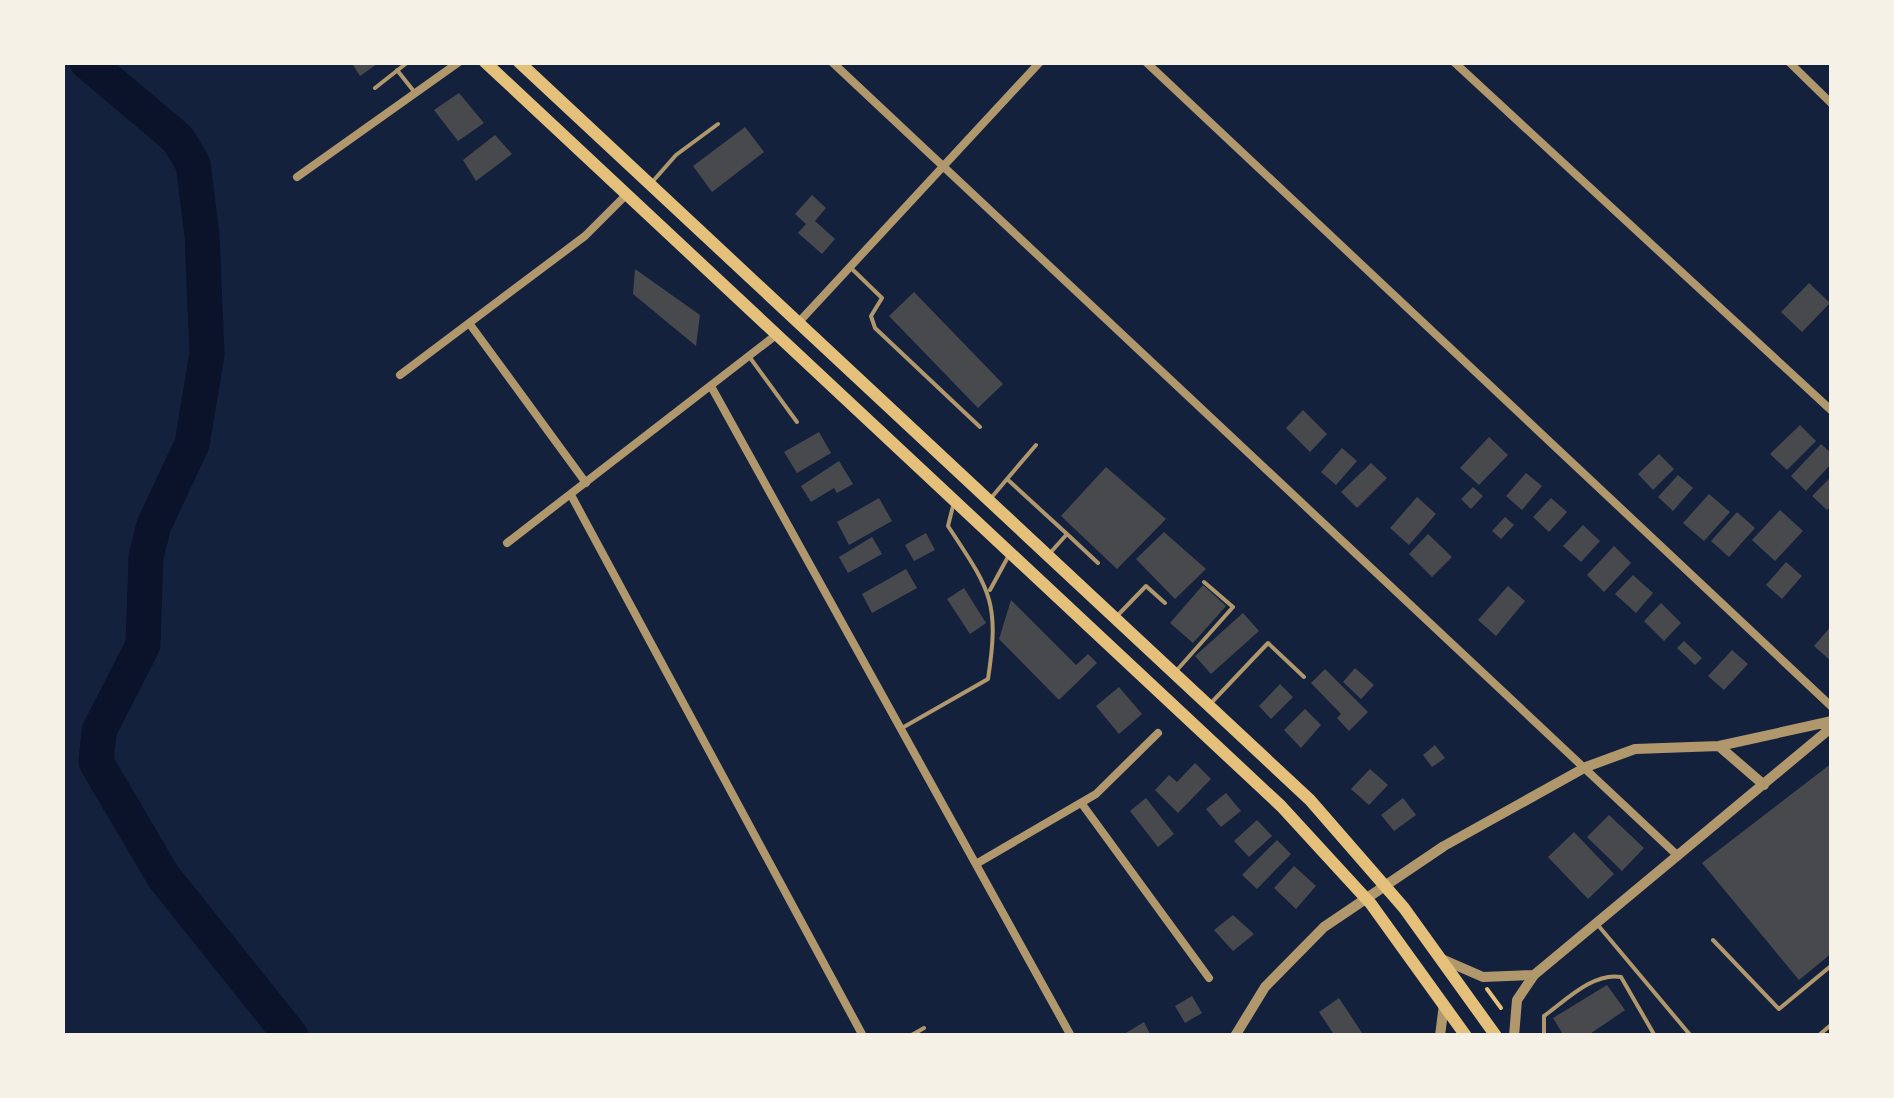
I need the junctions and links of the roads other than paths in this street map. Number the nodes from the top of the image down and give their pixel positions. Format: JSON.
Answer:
{"nodes":[{"id":1,"x":408,"y":62,"type":"edge"},
{"id":2,"x":459,"y":62,"type":"edge"},
{"id":3,"x":485,"y":62,"type":"edge"},
{"id":4,"x":519,"y":62,"type":"edge"},
{"id":5,"x":832,"y":62,"type":"edge"},
{"id":6,"x":1040,"y":62,"type":"edge"},
{"id":7,"x":1146,"y":62,"type":"edge"},
{"id":8,"x":1454,"y":62,"type":"edge"},
{"id":9,"x":1789,"y":62,"type":"edge"},
{"id":10,"x":398,"y":70,"type":"junction"},
{"id":11,"x":375,"y":88,"type":"dead end"},
{"id":12,"x":417,"y":95,"type":"junction"},
{"id":13,"x":1832,"y":104,"type":"edge"},
{"id":14,"x":718,"y":124,"type":"dead end"},
{"id":15,"x":945,"y":167,"type":"junction"},
{"id":16,"x":297,"y":177,"type":"dead end"},
{"id":17,"x":650,"y":185,"type":"junction"},
{"id":18,"x":626,"y":195,"type":"junction"},
{"id":19,"x":850,"y":268,"type":"junction"},
{"id":20,"x":798,"y":322,"type":"junction"},
{"id":21,"x":469,"y":323,"type":"junction"},
{"id":22,"x":776,"y":335,"type":"junction"},
{"id":23,"x":750,"y":359,"type":"junction"},
{"id":24,"x":400,"y":375,"type":"dead end"},
{"id":25,"x":712,"y":388,"type":"junction"},
{"id":26,"x":1832,"y":412,"type":"edge"},
{"id":27,"x":797,"y":422,"type":"dead end"},
{"id":28,"x":980,"y":427,"type":"dead end"},
{"id":29,"x":1036,"y":445,"type":"dead end"},
{"id":30,"x":1007,"y":479,"type":"junction"},
{"id":31,"x":586,"y":483,"type":"junction"},
{"id":32,"x":571,"y":495,"type":"junction"},
{"id":33,"x":988,"y":500,"type":"junction"},
{"id":34,"x":954,"y":501,"type":"junction"},
{"id":35,"x":1066,"y":534,"type":"junction"},
{"id":36,"x":507,"y":543,"type":"dead end"},
{"id":37,"x":1010,"y":553,"type":"junction"},
{"id":38,"x":1048,"y":556,"type":"junction"},
{"id":39,"x":1098,"y":563,"type":"dead end"},
{"id":40,"x":1204,"y":582,"type":"dead end"},
{"id":41,"x":990,"y":590,"type":"junction"},
{"id":42,"x":1164,"y":603,"type":"dead end"},
{"id":43,"x":1115,"y":618,"type":"junction"},
{"id":44,"x":1174,"y":674,"type":"junction"},
{"id":45,"x":1304,"y":677,"type":"dead end"},
{"id":46,"x":1209,"y":706,"type":"junction"},
{"id":47,"x":1832,"y":706,"type":"edge"},
{"id":48,"x":1832,"y":724,"type":"edge"},
{"id":49,"x":902,"y":728,"type":"junction"},
{"id":50,"x":1158,"y":733,"type":"dead end"},
{"id":51,"x":1719,"y":746,"type":"junction"},
{"id":52,"x":1586,"y":767,"type":"junction"},
{"id":53,"x":1764,"y":786,"type":"junction"},
{"id":54,"x":1082,"y":804,"type":"junction"},
{"id":55,"x":1678,"y":856,"type":"junction"},
{"id":56,"x":976,"y":864,"type":"junction"},
{"id":57,"x":1597,"y":924,"type":"junction"},
{"id":58,"x":1713,"y":940,"type":"dead end"},
{"id":59,"x":1444,"y":960,"type":"junction"},
{"id":60,"x":1832,"y":965,"type":"edge"},
{"id":61,"x":1534,"y":975,"type":"junction"},
{"id":62,"x":1209,"y":978,"type":"dead end"},
{"id":63,"x":1444,"y":1003,"type":"junction"},
{"id":64,"x":1832,"y":1024,"type":"edge"},
{"id":65,"x":924,"y":1028,"type":"dead end"},
{"id":66,"x":1686,"y":1034,"type":"edge"},
{"id":67,"x":863,"y":1036,"type":"edge"},
{"id":68,"x":910,"y":1036,"type":"edge"},
{"id":69,"x":1071,"y":1036,"type":"edge"},
{"id":70,"x":1235,"y":1036,"type":"edge"},
{"id":71,"x":1440,"y":1036,"type":"edge"},
{"id":72,"x":1466,"y":1036,"type":"edge"},
{"id":73,"x":1496,"y":1036,"type":"edge"},
{"id":74,"x":1514,"y":1036,"type":"edge"},
{"id":75,"x":1544,"y":1036,"type":"edge"},
{"id":76,"x":1655,"y":1036,"type":"edge"},
{"id":77,"x":1818,"y":1036,"type":"edge"}],
"edges":[{"from":1,"to":10,"type":"lane"},
{"from":2,"to":12,"type":"street"},
{"from":3,"to":18,"type":"highway"},
{"from":4,"to":17,"type":"highway"},
{"from":5,"to":15,"type":"street"},
{"from":6,"to":15,"type":"street"},
{"from":7,"to":47,"type":"street"},
{"from":8,"to":26,"type":"street"},
{"from":9,"to":13,"type":"street"},
{"from":10,"to":11,"type":"lane"},
{"from":10,"to":12,"type":"lane"},
{"from":12,"to":16,"type":"street"},
{"from":14,"to":17,"type":"lane"},
{"from":15,"to":19,"type":"street"},
{"from":15,"to":52,"type":"street"},
{"from":17,"to":20,"type":"highway"},
{"from":18,"to":21,"type":"street"},
{"from":18,"to":22,"type":"highway"},
{"from":19,"to":20,"type":"street"},
{"from":19,"to":28,"type":"lane"},
{"from":20,"to":33,"type":"highway"},
{"from":21,"to":24,"type":"street"},
{"from":21,"to":31,"type":"street"},
{"from":22,"to":23,"type":"street"},
{"from":22,"to":34,"type":"highway"},
{"from":23,"to":25,"type":"street"},
{"from":23,"to":27,"type":"lane"},
{"from":25,"to":31,"type":"street"},
{"from":25,"to":49,"type":"street"},
{"from":29,"to":30,"type":"lane"},
{"from":30,"to":33,"type":"lane"},
{"from":30,"to":35,"type":"lane"},
{"from":31,"to":32,"type":"street"},
{"from":32,"to":36,"type":"street"},
{"from":32,"to":67,"type":"street"},
{"from":33,"to":38,"type":"highway"},
{"from":34,"to":37,"type":"highway"},
{"from":34,"to":41,"type":"lane"},
{"from":35,"to":38,"type":"lane"},
{"from":35,"to":39,"type":"lane"},
{"from":37,"to":41,"type":"lane"},
{"from":37,"to":63,"type":"highway"},
{"from":38,"to":43,"type":"highway"},
{"from":40,"to":44,"type":"lane"},
{"from":41,"to":49,"type":"lane"},
{"from":42,"to":43,"type":"lane"},
{"from":43,"to":44,"type":"highway"},
{"from":44,"to":46,"type":"highway"},
{"from":45,"to":46,"type":"lane"},
{"from":46,"to":59,"type":"highway"},
{"from":48,"to":51,"type":"street"},
{"from":48,"to":53,"type":"street"},
{"from":49,"to":56,"type":"street"},
{"from":50,"to":54,"type":"street"},
{"from":51,"to":52,"type":"street"},
{"from":51,"to":53,"type":"street"},
{"from":52,"to":55,"type":"street"},
{"from":52,"to":70,"type":"street"},
{"from":53,"to":55,"type":"street"},
{"from":54,"to":56,"type":"street"},
{"from":54,"to":62,"type":"street"},
{"from":55,"to":57,"type":"street"},
{"from":56,"to":69,"type":"street"},
{"from":57,"to":61,"type":"street"},
{"from":57,"to":66,"type":"lane"},
{"from":58,"to":60,"type":"lane"},
{"from":59,"to":61,"type":"street"},
{"from":59,"to":73,"type":"highway"},
{"from":61,"to":74,"type":"street"},
{"from":63,"to":71,"type":"street"},
{"from":63,"to":72,"type":"highway"},
{"from":64,"to":77,"type":"lane"},
{"from":65,"to":68,"type":"lane"},
{"from":75,"to":76,"type":"lane"}]}
